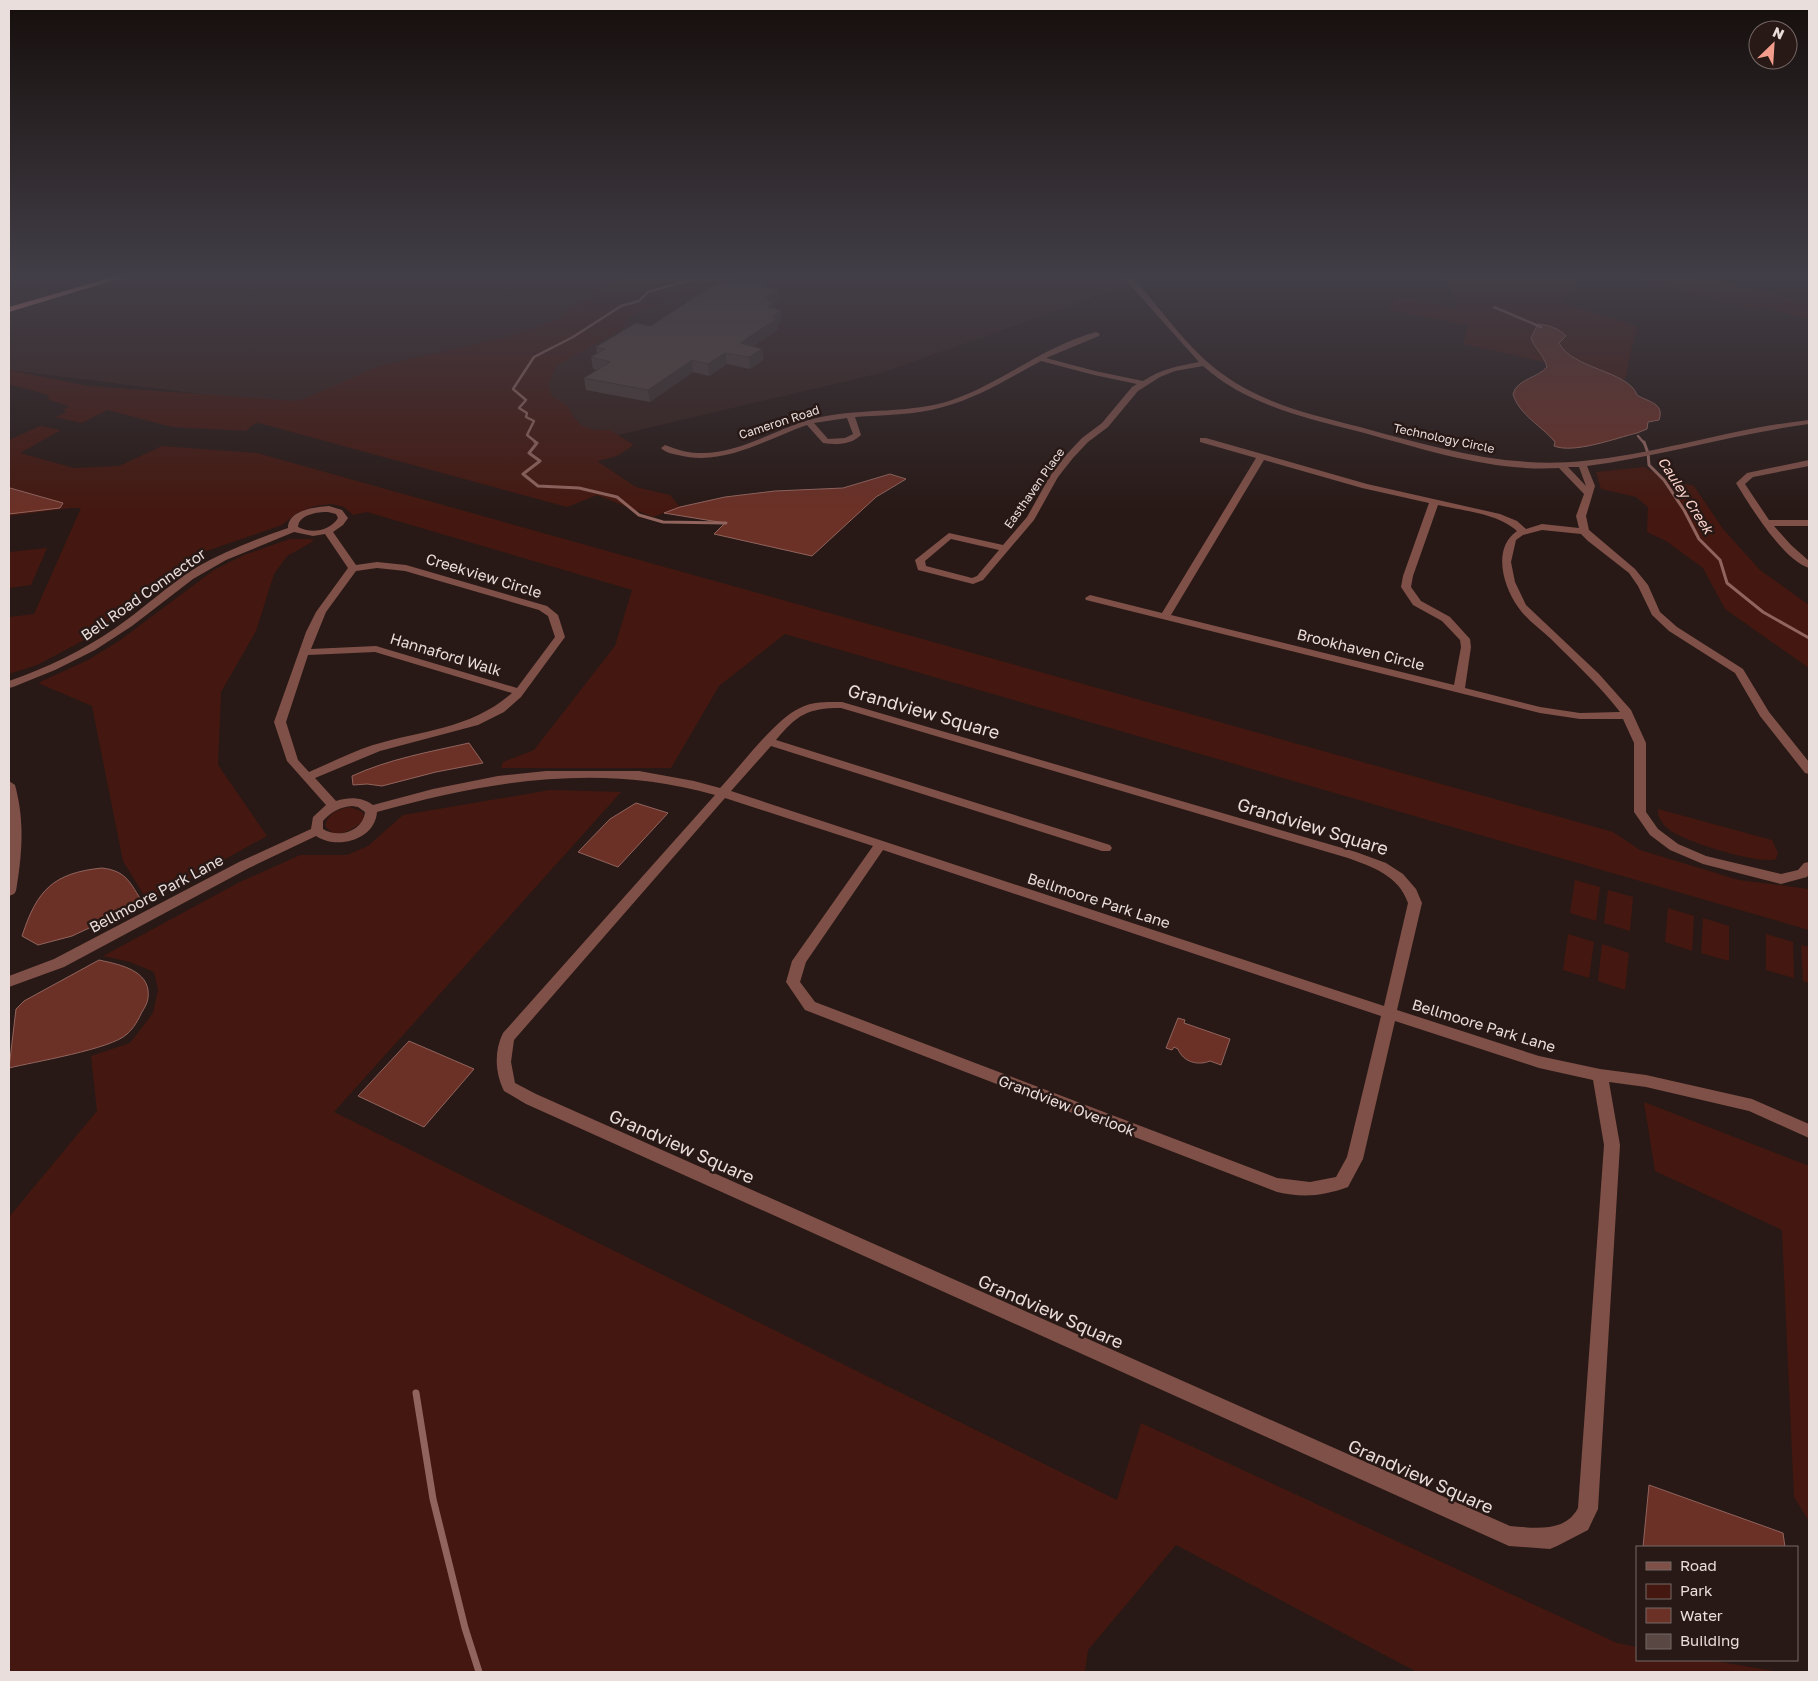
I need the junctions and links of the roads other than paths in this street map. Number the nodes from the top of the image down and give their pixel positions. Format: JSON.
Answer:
{"nodes":[{"id":1,"x":1046,"y":354,"type":"edge"},
{"id":2,"x":1195,"y":354,"type":"edge"},
{"id":3,"x":1039,"y":358,"type":"junction"},
{"id":4,"x":1204,"y":364,"type":"junction"},
{"id":5,"x":1143,"y":383,"type":"junction"},
{"id":6,"x":851,"y":416,"type":"junction"},
{"id":7,"x":809,"y":422,"type":"junction"},
{"id":8,"x":1809,"y":422,"type":"edge"},
{"id":9,"x":1203,"y":440,"type":"dead end"},
{"id":10,"x":665,"y":448,"type":"dead end"},
{"id":11,"x":1261,"y":457,"type":"junction"},
{"id":12,"x":1809,"y":463,"type":"edge"},
{"id":13,"x":1582,"y":464,"type":"junction"},
{"id":14,"x":1561,"y":465,"type":"junction"},
{"id":15,"x":1576,"y":481,"type":"junction"},
{"id":16,"x":1588,"y":481,"type":"junction"},
{"id":17,"x":1588,"y":493,"type":"junction"},
{"id":18,"x":1434,"y":503,"type":"junction"},
{"id":19,"x":1765,"y":523,"type":"junction"},
{"id":20,"x":1809,"y":524,"type":"edge"},
{"id":21,"x":294,"y":529,"type":"junction"},
{"id":22,"x":327,"y":530,"type":"junction"},
{"id":23,"x":1584,"y":531,"type":"junction"},
{"id":24,"x":1524,"y":532,"type":"junction"},
{"id":25,"x":1005,"y":548,"type":"junction"},
{"id":26,"x":1809,"y":564,"type":"edge"},
{"id":27,"x":353,"y":568,"type":"junction"},
{"id":28,"x":1090,"y":598,"type":"dead end"},
{"id":29,"x":1165,"y":617,"type":"junction"},
{"id":30,"x":304,"y":652,"type":"junction"},
{"id":31,"x":9,"y":685,"type":"edge"},
{"id":32,"x":1459,"y":689,"type":"junction"},
{"id":33,"x":519,"y":692,"type":"junction"},
{"id":34,"x":1626,"y":715,"type":"junction"},
{"id":35,"x":775,"y":744,"type":"dead end"},
{"id":36,"x":1809,"y":770,"type":"edge"},
{"id":37,"x":307,"y":777,"type":"junction"},
{"id":38,"x":9,"y":785,"type":"edge"},
{"id":39,"x":723,"y":793,"type":"junction"},
{"id":40,"x":334,"y":806,"type":"junction"},
{"id":41,"x":371,"y":810,"type":"junction"},
{"id":42,"x":317,"y":831,"type":"junction"},
{"id":43,"x":13,"y":845,"type":"edge"},
{"id":44,"x":880,"y":845,"type":"junction"},
{"id":45,"x":1106,"y":848,"type":"dead end"},
{"id":46,"x":1809,"y":866,"type":"edge"},
{"id":47,"x":9,"y":891,"type":"edge"},
{"id":48,"x":9,"y":982,"type":"edge"},
{"id":49,"x":1390,"y":1013,"type":"junction"},
{"id":50,"x":1600,"y":1075,"type":"junction"},
{"id":51,"x":1809,"y":1131,"type":"edge"}],
"edges":[{"from":1,"to":3,"type":"street","name":"Cameron Road"},
{"from":2,"to":4,"type":"street","name":"Technology Circle"},
{"from":3,"to":5,"type":"street"},
{"from":3,"to":6,"type":"street","name":"Cameron Road"},
{"from":4,"to":5,"type":"street","name":"Easthaven Place"},
{"from":4,"to":14,"type":"street","name":"Technology Circle"},
{"from":5,"to":25,"type":"street","name":"Easthaven Place"},
{"from":6,"to":7,"type":"street","name":"Cameron Road"},
{"from":6,"to":7,"type":"street"},
{"from":7,"to":10,"type":"street","name":"Cameron Road"},
{"from":8,"to":13,"type":"street","name":"Technology Circle"},
{"from":9,"to":11,"type":"street"},
{"from":11,"to":18,"type":"street"},
{"from":11,"to":29,"type":"street"},
{"from":12,"to":19,"type":"street"},
{"from":13,"to":14,"type":"street","name":"Technology Circle"},
{"from":13,"to":16,"type":"street"},
{"from":14,"to":15,"type":"street"},
{"from":15,"to":16,"type":"street"},
{"from":15,"to":17,"type":"street"},
{"from":16,"to":17,"type":"street"},
{"from":17,"to":23,"type":"street"},
{"from":18,"to":24,"type":"street"},
{"from":18,"to":32,"type":"street"},
{"from":19,"to":20,"type":"street"},
{"from":19,"to":26,"type":"street"},
{"from":21,"to":22,"type":"street","name":"Bell Road Connector"},
{"from":21,"to":22,"type":"street"},
{"from":21,"to":31,"type":"street","name":"Bell Road Connector"},
{"from":22,"to":27,"type":"street"},
{"from":23,"to":24,"type":"street"},
{"from":23,"to":36,"type":"street"},
{"from":24,"to":34,"type":"street"},
{"from":25,"to":25,"type":"street","name":"Easthaven Place"},
{"from":27,"to":30,"type":"street"},
{"from":27,"to":33,"type":"street","name":"Creekview Circle"},
{"from":28,"to":29,"type":"street","name":"Brookhaven Circle"},
{"from":29,"to":32,"type":"street","name":"Brookhaven Circle"},
{"from":30,"to":33,"type":"street","name":"Hannaford Walk"},
{"from":30,"to":37,"type":"street"},
{"from":32,"to":34,"type":"street","name":"Brookhaven Circle"},
{"from":33,"to":37,"type":"street","name":"Creekview Circle"},
{"from":34,"to":46,"type":"street"},
{"from":35,"to":45,"type":"street"},
{"from":37,"to":40,"type":"street"},
{"from":38,"to":43,"type":"street"},
{"from":39,"to":41,"type":"street","name":"Bellmoore Park Lane"},
{"from":39,"to":44,"type":"street","name":"Bellmoore Park Lane"},
{"from":39,"to":49,"type":"street","name":"Grandview Square"},
{"from":39,"to":50,"type":"street","name":"Grandview Square"},
{"from":40,"to":41,"type":"street"},
{"from":40,"to":42,"type":"street"},
{"from":41,"to":42,"type":"street"},
{"from":42,"to":48,"type":"street","name":"Bellmoore Park Lane"},
{"from":43,"to":47,"type":"street"},
{"from":44,"to":49,"type":"street","name":"Bellmoore Park Lane"},
{"from":44,"to":49,"type":"street","name":"Grandview Overlook"},
{"from":49,"to":50,"type":"street","name":"Bellmoore Park Lane"},
{"from":50,"to":51,"type":"street","name":"Bellmoore Park Lane"}]}
